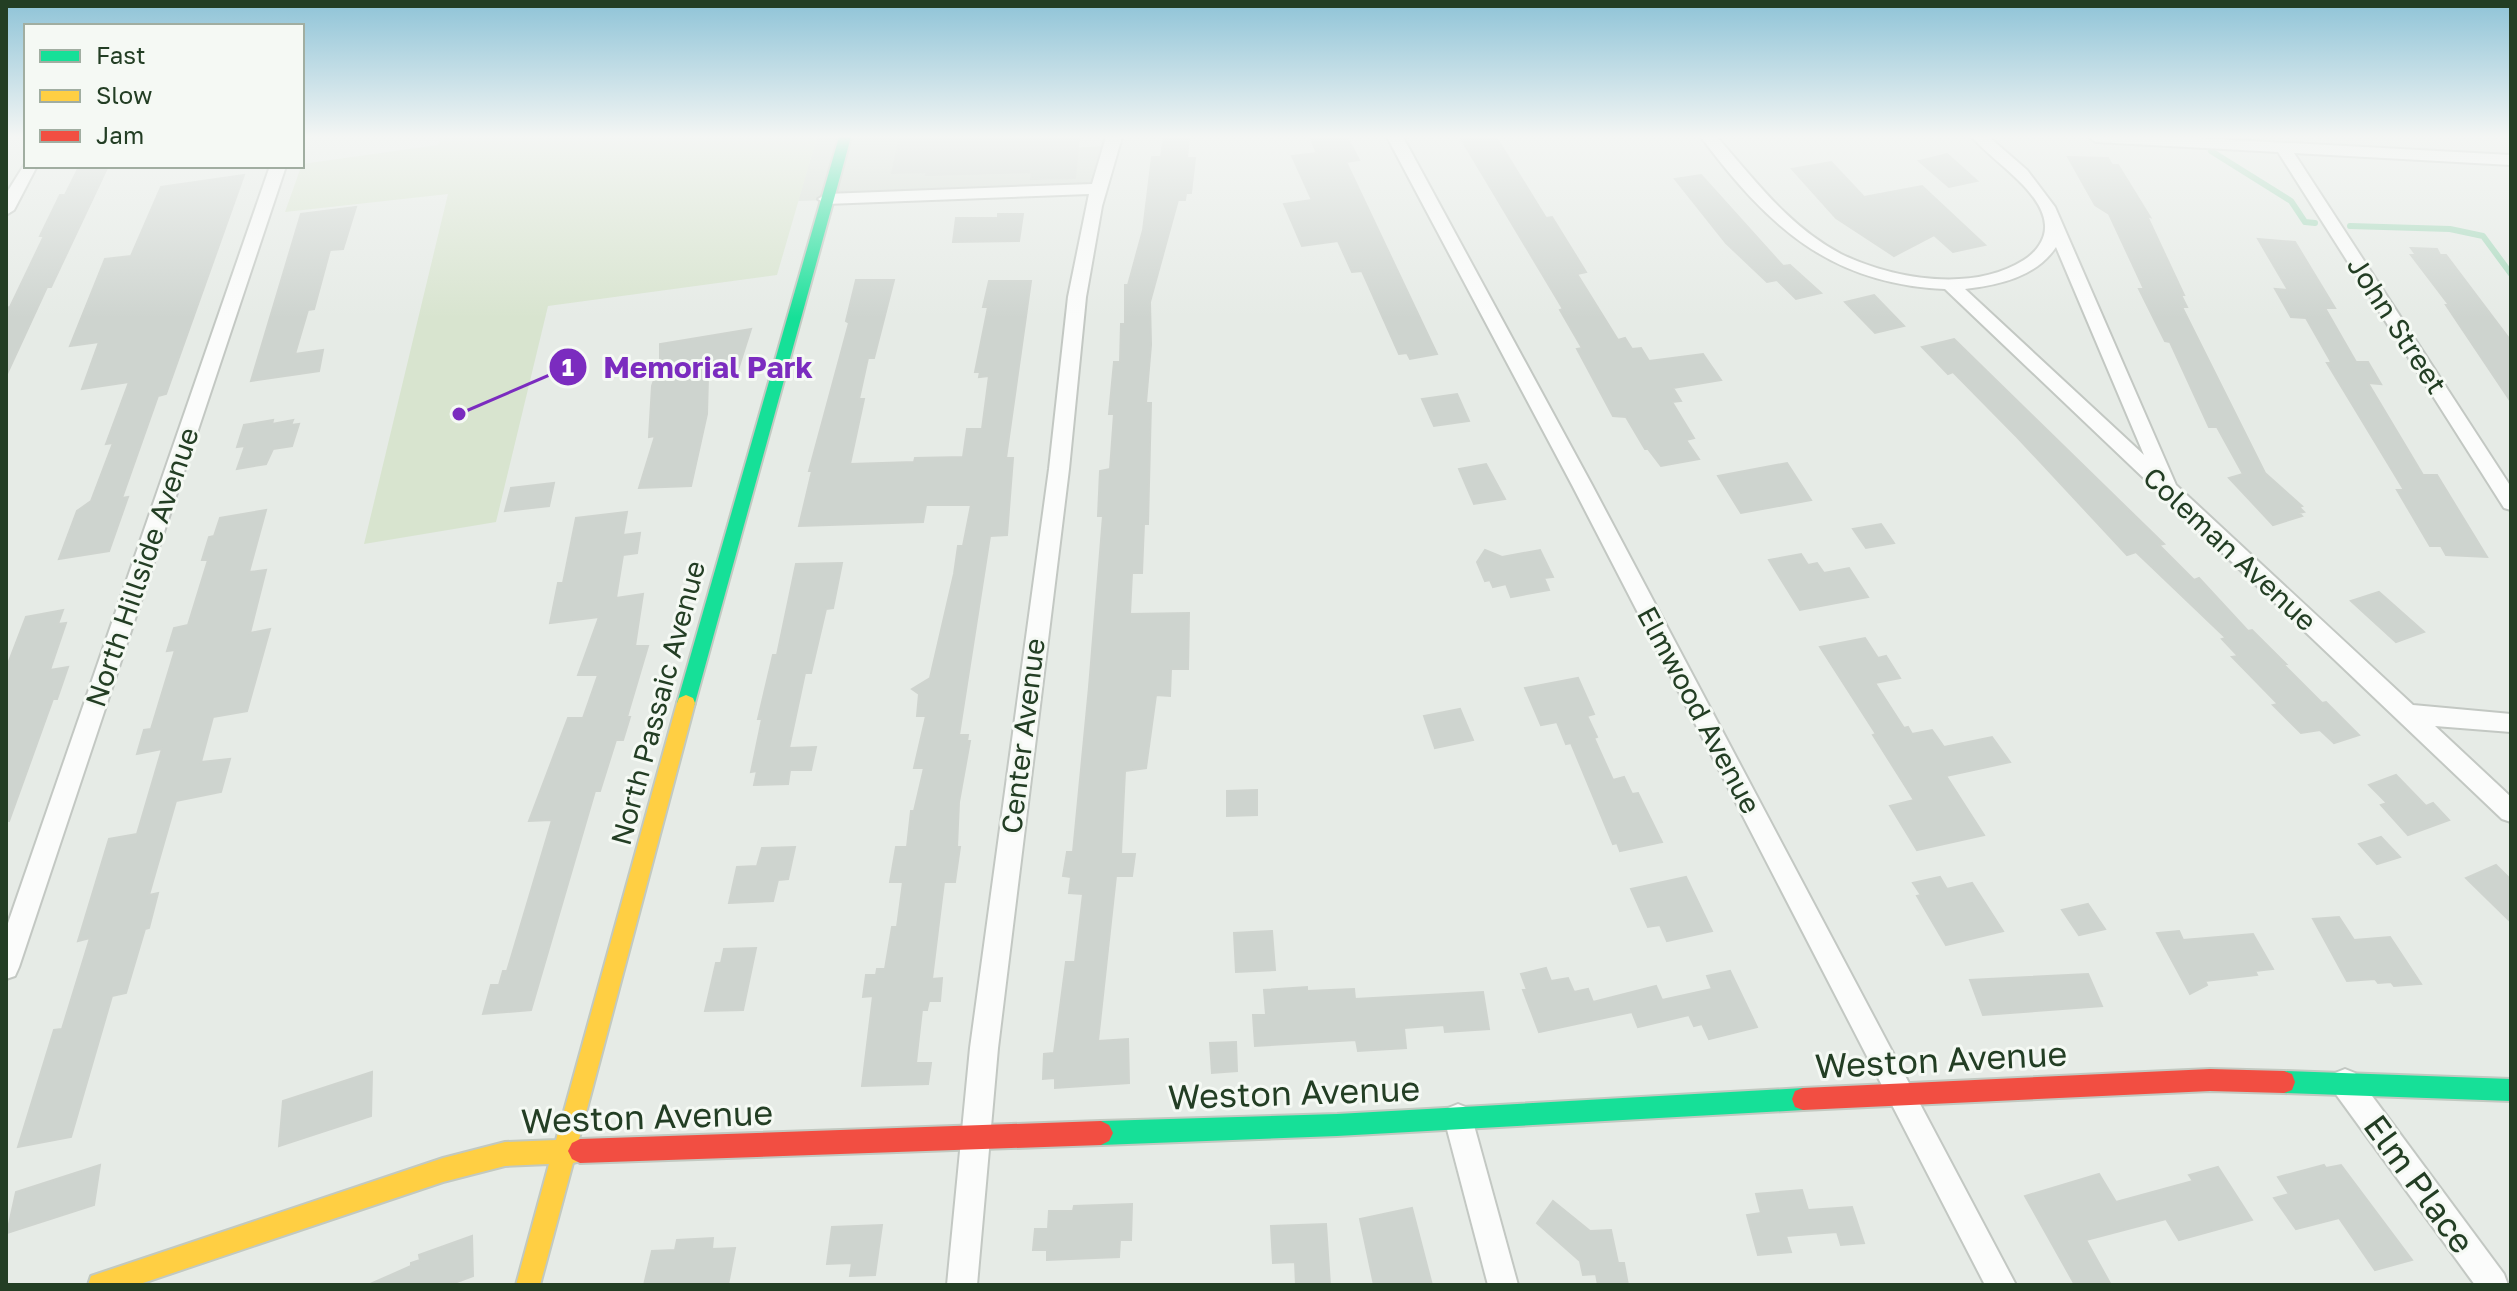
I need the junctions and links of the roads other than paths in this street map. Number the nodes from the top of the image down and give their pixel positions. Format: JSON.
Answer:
{"nodes":[{"id":1,"x":267,"y":197,"type":"edge"},
{"id":2,"x":874,"y":197,"type":"edge"},
{"id":3,"x":1097,"y":197,"type":"edge"},
{"id":4,"x":1427,"y":197,"type":"edge"},
{"id":5,"x":1763,"y":197,"type":"edge"},
{"id":6,"x":2040,"y":197,"type":"edge"},
{"id":7,"x":2315,"y":197,"type":"edge"},
{"id":8,"x":826,"y":199,"type":"joint"},
{"id":9,"x":2054,"y":223,"type":"junction"},
{"id":10,"x":1950,"y":284,"type":"junction"},
{"id":11,"x":2170,"y":493,"type":"junction"},
{"id":12,"x":2511,"y":503,"type":"edge"},
{"id":13,"x":2407,"y":714,"type":"junction"},
{"id":14,"x":2511,"y":723,"type":"edge"},
{"id":15,"x":2511,"y":812,"type":"edge"},
{"id":16,"x":6,"y":967,"type":"edge"},
{"id":17,"x":2345,"y":1083,"type":"junction"},
{"id":18,"x":2511,"y":1090,"type":"edge"},
{"id":19,"x":1900,"y":1094,"type":"junction"},
{"id":20,"x":1458,"y":1118,"type":"junction"},
{"id":21,"x":975,"y":1137,"type":"junction"},
{"id":22,"x":566,"y":1150,"type":"junction"},
{"id":23,"x":100,"y":1285,"type":"edge"},
{"id":24,"x":528,"y":1285,"type":"edge"},
{"id":25,"x":962,"y":1285,"type":"edge"},
{"id":26,"x":1503,"y":1285,"type":"edge"},
{"id":27,"x":2001,"y":1285,"type":"edge"},
{"id":28,"x":2493,"y":1285,"type":"edge"}],
"edges":[{"from":1,"to":16,"type":"street","name":"North Hillside Avenue"},
{"from":2,"to":8,"type":"street"},
{"from":3,"to":21,"type":"street","name":"Center Avenue"},
{"from":4,"to":19,"type":"street","name":"Elmwood Avenue"},
{"from":5,"to":10,"type":"street"},
{"from":6,"to":9,"type":"street"},
{"from":7,"to":12,"type":"street","name":"John Street"},
{"from":8,"to":22,"type":"street","name":"North Passaic Avenue"},
{"from":9,"to":10,"type":"street"},
{"from":9,"to":11,"type":"street"},
{"from":10,"to":11,"type":"street","name":"Coleman Avenue"},
{"from":11,"to":13,"type":"street","name":"Coleman Avenue"},
{"from":13,"to":14,"type":"street"},
{"from":13,"to":15,"type":"street","name":"Coleman Avenue"},
{"from":17,"to":18,"type":"street","name":"Weston Avenue"},
{"from":17,"to":19,"type":"street","name":"Weston Avenue"},
{"from":17,"to":28,"type":"street","name":"Elm Place"},
{"from":19,"to":20,"type":"street","name":"Weston Avenue"},
{"from":19,"to":27,"type":"street","name":"Elmwood Avenue"},
{"from":20,"to":21,"type":"street","name":"Weston Avenue"},
{"from":20,"to":26,"type":"street"},
{"from":21,"to":22,"type":"street","name":"Weston Avenue"},
{"from":21,"to":25,"type":"street","name":"Center Avenue"},
{"from":22,"to":23,"type":"street","name":"Weston Avenue"},
{"from":22,"to":24,"type":"street","name":"North Passaic Avenue"}]}
